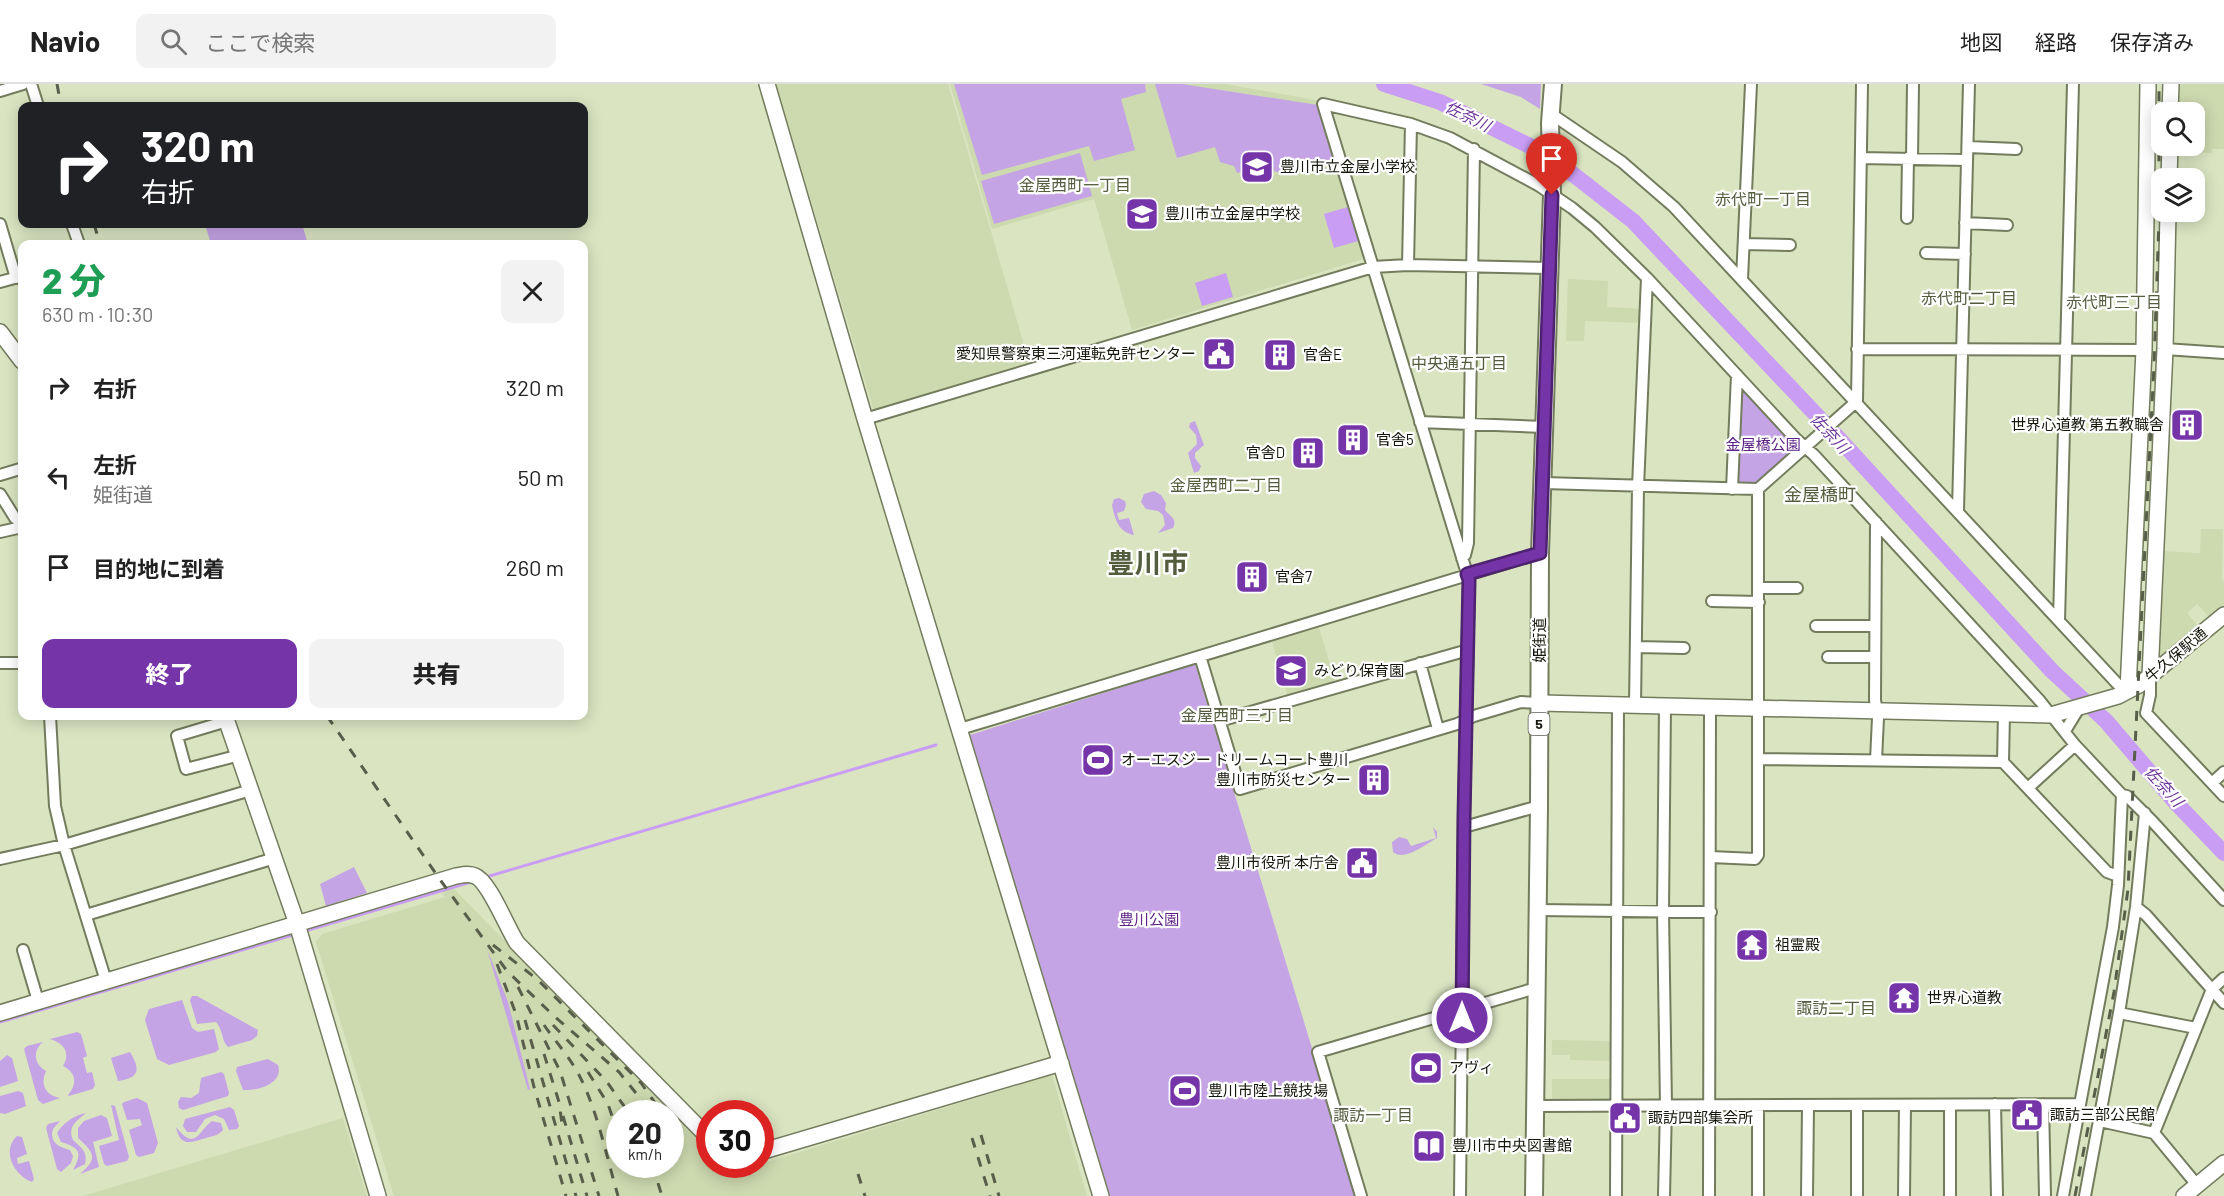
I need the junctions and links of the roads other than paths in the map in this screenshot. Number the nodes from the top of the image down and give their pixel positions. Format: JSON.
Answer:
{"nodes":[{"id":1,"x":23,"y":84,"type":"edge"},
{"id":2,"x":31,"y":84,"type":"edge"},
{"id":3,"x":767,"y":84,"type":"edge"},
{"id":4,"x":1553,"y":84,"type":"edge"},
{"id":5,"x":1751,"y":84,"type":"edge"},
{"id":6,"x":1862,"y":84,"type":"edge"},
{"id":7,"x":1913,"y":84,"type":"edge"},
{"id":8,"x":1969,"y":84,"type":"edge"},
{"id":9,"x":2073,"y":84,"type":"edge"},
{"id":10,"x":2148,"y":84,"type":"edge"},
{"id":11,"x":2171,"y":84,"type":"edge"},
{"id":12,"x":0,"y":91,"type":"edge"},
{"id":13,"x":37,"y":102,"type":"edge"},
{"id":14,"x":2170,"y":102,"type":"edge"},
{"id":15,"x":1550,"y":118,"type":"junction"},
{"id":16,"x":1411,"y":124,"type":"junction"},
{"id":17,"x":1968,"y":147,"type":"junction"},
{"id":18,"x":1473,"y":149,"type":"junction"},
{"id":19,"x":2016,"y":149,"type":"dead end"},
{"id":20,"x":1860,"y":158,"type":"junction"},
{"id":21,"x":1910,"y":158,"type":"junction"},
{"id":22,"x":1967,"y":160,"type":"junction"},
{"id":23,"x":1551,"y":187,"type":"junction"},
{"id":24,"x":1907,"y":218,"type":"dead end"},
{"id":25,"x":2168,"y":222,"type":"edge"},
{"id":26,"x":1965,"y":223,"type":"junction"},
{"id":27,"x":0,"y":224,"type":"edge"},
{"id":28,"x":2007,"y":225,"type":"dead end"},
{"id":29,"x":1744,"y":244,"type":"junction"},
{"id":30,"x":1790,"y":245,"type":"dead end"},
{"id":31,"x":1926,"y":253,"type":"dead end"},
{"id":32,"x":1965,"y":254,"type":"junction"},
{"id":33,"x":1408,"y":265,"type":"junction"},
{"id":34,"x":1373,"y":267,"type":"junction"},
{"id":35,"x":1471,"y":267,"type":"junction"},
{"id":36,"x":1549,"y":268,"type":"junction"},
{"id":37,"x":18,"y":274,"type":"edge"},
{"id":38,"x":18,"y":277,"type":"edge"},
{"id":39,"x":1647,"y":278,"type":"junction"},
{"id":40,"x":1743,"y":279,"type":"junction"},
{"id":41,"x":0,"y":282,"type":"edge"},
{"id":42,"x":0,"y":332,"type":"edge"},
{"id":43,"x":1962,"y":348,"type":"junction"},
{"id":44,"x":2066,"y":348,"type":"junction"},
{"id":45,"x":1857,"y":349,"type":"junction"},
{"id":46,"x":2165,"y":349,"type":"junction"},
{"id":47,"x":2144,"y":350,"type":"junction"},
{"id":48,"x":2224,"y":353,"type":"edge"},
{"id":49,"x":18,"y":356,"type":"edge"},
{"id":50,"x":1737,"y":375,"type":"junction"},
{"id":51,"x":1857,"y":401,"type":"junction"},
{"id":52,"x":865,"y":419,"type":"junction"},
{"id":53,"x":1420,"y":422,"type":"junction"},
{"id":54,"x":1469,"y":424,"type":"junction"},
{"id":55,"x":1544,"y":427,"type":"junction"},
{"id":56,"x":1809,"y":444,"type":"junction"},
{"id":57,"x":18,"y":470,"type":"edge"},
{"id":58,"x":0,"y":475,"type":"edge"},
{"id":59,"x":1543,"y":483,"type":"junction"},
{"id":60,"x":1638,"y":486,"type":"junction"},
{"id":61,"x":1732,"y":489,"type":"junction"},
{"id":62,"x":1758,"y":489,"type":"junction"},
{"id":63,"x":0,"y":494,"type":"edge"},
{"id":64,"x":1958,"y":510,"type":"junction"},
{"id":65,"x":18,"y":521,"type":"edge"},
{"id":66,"x":1876,"y":522,"type":"junction"},
{"id":67,"x":18,"y":526,"type":"edge"},
{"id":68,"x":0,"y":532,"type":"edge"},
{"id":69,"x":1540,"y":553,"type":"junction"},
{"id":70,"x":1462,"y":558,"type":"junction"},
{"id":71,"x":1467,"y":574,"type":"junction"},
{"id":72,"x":1759,"y":588,"type":"junction"},
{"id":73,"x":1797,"y":588,"type":"dead end"},
{"id":74,"x":1712,"y":601,"type":"dead end"},
{"id":75,"x":1759,"y":602,"type":"junction"},
{"id":76,"x":2224,"y":615,"type":"edge"},
{"id":77,"x":2059,"y":621,"type":"junction"},
{"id":78,"x":1816,"y":626,"type":"dead end"},
{"id":79,"x":1875,"y":626,"type":"junction"},
{"id":80,"x":1636,"y":647,"type":"junction"},
{"id":81,"x":1684,"y":648,"type":"dead end"},
{"id":82,"x":1468,"y":650,"type":"junction"},
{"id":83,"x":1200,"y":656,"type":"junction"},
{"id":84,"x":1828,"y":657,"type":"dead end"},
{"id":85,"x":1875,"y":657,"type":"junction"},
{"id":86,"x":0,"y":663,"type":"edge"},
{"id":87,"x":18,"y":663,"type":"edge"},
{"id":88,"x":1420,"y":663,"type":"junction"},
{"id":89,"x":2150,"y":676,"type":"junction"},
{"id":90,"x":2123,"y":693,"type":"junction"},
{"id":91,"x":1540,"y":703,"type":"junction"},
{"id":92,"x":1618,"y":705,"type":"junction"},
{"id":93,"x":1635,"y":706,"type":"junction"},
{"id":94,"x":1665,"y":706,"type":"junction"},
{"id":95,"x":1710,"y":707,"type":"junction"},
{"id":96,"x":2079,"y":708,"type":"junction"},
{"id":97,"x":1759,"y":709,"type":"junction"},
{"id":98,"x":1877,"y":710,"type":"junction"},
{"id":99,"x":2004,"y":713,"type":"junction"},
{"id":100,"x":2051,"y":715,"type":"junction"},
{"id":101,"x":1467,"y":719,"type":"junction"},
{"id":102,"x":50,"y":720,"type":"edge"},
{"id":103,"x":221,"y":720,"type":"edge"},
{"id":104,"x":227,"y":720,"type":"edge"},
{"id":105,"x":1219,"y":722,"type":"junction"},
{"id":106,"x":960,"y":729,"type":"junction"},
{"id":107,"x":1438,"y":729,"type":"junction"},
{"id":108,"x":2065,"y":731,"type":"junction"},
{"id":109,"x":2075,"y":745,"type":"junction"},
{"id":110,"x":240,"y":755,"type":"junction"},
{"id":111,"x":1759,"y":759,"type":"junction"},
{"id":112,"x":1876,"y":760,"type":"junction"},
{"id":113,"x":2003,"y":762,"type":"junction"},
{"id":114,"x":2224,"y":772,"type":"edge"},
{"id":115,"x":2212,"y":783,"type":"junction"},
{"id":116,"x":2028,"y":788,"type":"junction"},
{"id":117,"x":251,"y":790,"type":"junction"},
{"id":118,"x":2122,"y":795,"type":"junction"},
{"id":119,"x":2224,"y":796,"type":"edge"},
{"id":120,"x":1539,"y":806,"type":"junction"},
{"id":121,"x":2145,"y":813,"type":"junction"},
{"id":122,"x":1464,"y":827,"type":"junction"},
{"id":123,"x":64,"y":845,"type":"junction"},
{"id":124,"x":1711,"y":857,"type":"junction"},
{"id":125,"x":274,"y":858,"type":"junction"},
{"id":126,"x":0,"y":859,"type":"edge"},
{"id":127,"x":2118,"y":876,"type":"junction"},
{"id":128,"x":2224,"y":900,"type":"edge"},
{"id":129,"x":2136,"y":907,"type":"junction"},
{"id":130,"x":1537,"y":910,"type":"junction"},
{"id":131,"x":1663,"y":911,"type":"junction"},
{"id":132,"x":1617,"y":912,"type":"junction"},
{"id":133,"x":1711,"y":912,"type":"junction"},
{"id":134,"x":86,"y":915,"type":"junction"},
{"id":135,"x":297,"y":924,"type":"junction"},
{"id":136,"x":23,"y":950,"type":"dead end"},
{"id":137,"x":2224,"y":978,"type":"edge"},
{"id":138,"x":106,"y":981,"type":"junction"},
{"id":139,"x":1536,"y":988,"type":"junction"},
{"id":140,"x":2212,"y":989,"type":"junction"},
{"id":141,"x":38,"y":1001,"type":"junction"},
{"id":142,"x":2224,"y":1003,"type":"edge"},
{"id":143,"x":1463,"y":1009,"type":"junction"},
{"id":144,"x":0,"y":1013,"type":"edge"},
{"id":145,"x":2120,"y":1013,"type":"junction"},
{"id":146,"x":2196,"y":1028,"type":"junction"},
{"id":147,"x":1061,"y":1063,"type":"junction"},
{"id":148,"x":1995,"y":1104,"type":"junction"},
{"id":149,"x":2043,"y":1104,"type":"junction"},
{"id":150,"x":2079,"y":1104,"type":"junction"},
{"id":151,"x":1857,"y":1105,"type":"junction"},
{"id":152,"x":1905,"y":1105,"type":"junction"},
{"id":153,"x":1950,"y":1105,"type":"junction"},
{"id":154,"x":1535,"y":1106,"type":"junction"},
{"id":155,"x":1616,"y":1106,"type":"junction"},
{"id":156,"x":1666,"y":1106,"type":"junction"},
{"id":157,"x":1710,"y":1106,"type":"junction"},
{"id":158,"x":1758,"y":1106,"type":"junction"},
{"id":159,"x":1808,"y":1106,"type":"junction"},
{"id":160,"x":2100,"y":1121,"type":"junction"},
{"id":161,"x":696,"y":1125,"type":"edge"},
{"id":162,"x":2154,"y":1132,"type":"junction"},
{"id":163,"x":774,"y":1148,"type":"edge"},
{"id":164,"x":2224,"y":1163,"type":"edge"},
{"id":165,"x":2197,"y":1185,"type":"junction"},
{"id":166,"x":378,"y":1196,"type":"edge"},
{"id":167,"x":1101,"y":1196,"type":"edge"},
{"id":168,"x":1361,"y":1196,"type":"edge"},
{"id":169,"x":1460,"y":1196,"type":"edge"},
{"id":170,"x":1534,"y":1196,"type":"edge"},
{"id":171,"x":1616,"y":1196,"type":"edge"},
{"id":172,"x":1664,"y":1196,"type":"edge"},
{"id":173,"x":1709,"y":1196,"type":"edge"},
{"id":174,"x":1758,"y":1196,"type":"edge"},
{"id":175,"x":1807,"y":1196,"type":"edge"},
{"id":176,"x":1857,"y":1196,"type":"edge"},
{"id":177,"x":1904,"y":1196,"type":"edge"},
{"id":178,"x":1950,"y":1196,"type":"edge"},
{"id":179,"x":1997,"y":1196,"type":"edge"},
{"id":180,"x":2044,"y":1196,"type":"edge"},
{"id":181,"x":2062,"y":1196,"type":"edge"},
{"id":182,"x":2085,"y":1196,"type":"edge"},
{"id":183,"x":2184,"y":1196,"type":"edge"}],
"edges":[{"from":1,"to":12,"type":"street"},
{"from":2,"to":13,"type":"street"},
{"from":3,"to":52,"type":"street"},
{"from":4,"to":15,"type":"main road","name":"姫街道","number":"5"},
{"from":5,"to":29,"type":"street"},
{"from":6,"to":20,"type":"street"},
{"from":7,"to":21,"type":"street"},
{"from":8,"to":17,"type":"street"},
{"from":9,"to":44,"type":"street"},
{"from":10,"to":47,"type":"street"},
{"from":11,"to":14,"type":"street"},
{"from":15,"to":23,"type":"main road","name":"姫街道","number":"5"},
{"from":15,"to":40,"type":"street"},
{"from":16,"to":18,"type":"street"},
{"from":16,"to":33,"type":"street"},
{"from":16,"to":34,"type":"street"},
{"from":17,"to":19,"type":"street"},
{"from":17,"to":22,"type":"street"},
{"from":18,"to":23,"type":"street"},
{"from":18,"to":35,"type":"street"},
{"from":20,"to":21,"type":"street"},
{"from":20,"to":45,"type":"street"},
{"from":21,"to":22,"type":"street"},
{"from":21,"to":24,"type":"street"},
{"from":22,"to":26,"type":"street"},
{"from":23,"to":36,"type":"main road","name":"姫街道","number":"5"},
{"from":23,"to":39,"type":"street"},
{"from":25,"to":46,"type":"street"},
{"from":26,"to":28,"type":"street"},
{"from":26,"to":32,"type":"street"},
{"from":27,"to":37,"type":"street"},
{"from":29,"to":30,"type":"street"},
{"from":29,"to":40,"type":"street"},
{"from":31,"to":32,"type":"street"},
{"from":32,"to":43,"type":"street"},
{"from":33,"to":34,"type":"street"},
{"from":33,"to":35,"type":"street"},
{"from":34,"to":52,"type":"street"},
{"from":34,"to":53,"type":"street"},
{"from":35,"to":36,"type":"street"},
{"from":35,"to":54,"type":"street"},
{"from":36,"to":55,"type":"main road","name":"姫街道","number":"5"},
{"from":38,"to":41,"type":"street"},
{"from":39,"to":50,"type":"street"},
{"from":39,"to":60,"type":"street"},
{"from":40,"to":51,"type":"street"},
{"from":42,"to":49,"type":"street"},
{"from":43,"to":44,"type":"street"},
{"from":43,"to":45,"type":"street"},
{"from":43,"to":64,"type":"street"},
{"from":44,"to":47,"type":"street"},
{"from":44,"to":77,"type":"street"},
{"from":45,"to":51,"type":"street"},
{"from":46,"to":48,"type":"street"},
{"from":46,"to":89,"type":"street"},
{"from":47,"to":90,"type":"street"},
{"from":50,"to":56,"type":"street"},
{"from":50,"to":61,"type":"street"},
{"from":51,"to":56,"type":"street"},
{"from":51,"to":64,"type":"street"},
{"from":52,"to":106,"type":"street"},
{"from":53,"to":54,"type":"street"},
{"from":53,"to":70,"type":"street"},
{"from":54,"to":55,"type":"street"},
{"from":54,"to":70,"type":"street"},
{"from":55,"to":59,"type":"main road","name":"姫街道","number":"5"},
{"from":56,"to":62,"type":"street"},
{"from":56,"to":66,"type":"street"},
{"from":57,"to":58,"type":"street"},
{"from":59,"to":60,"type":"street"},
{"from":59,"to":69,"type":"main road","name":"姫街道","number":"5"},
{"from":60,"to":61,"type":"street"},
{"from":60,"to":80,"type":"street"},
{"from":61,"to":62,"type":"street"},
{"from":62,"to":72,"type":"street"},
{"from":63,"to":65,"type":"street"},
{"from":64,"to":77,"type":"street"},
{"from":66,"to":79,"type":"street"},
{"from":66,"to":100,"type":"street"},
{"from":67,"to":68,"type":"street"},
{"from":69,"to":71,"type":"street"},
{"from":69,"to":91,"type":"main road","name":"姫街道","number":"5"},
{"from":70,"to":71,"type":"street"},
{"from":71,"to":82,"type":"street"},
{"from":71,"to":83,"type":"street"},
{"from":72,"to":73,"type":"street"},
{"from":72,"to":75,"type":"street"},
{"from":74,"to":75,"type":"street"},
{"from":75,"to":97,"type":"street"},
{"from":76,"to":89,"type":"street","name":"牛久保駅通"},
{"from":77,"to":90,"type":"street"},
{"from":78,"to":79,"type":"street"},
{"from":79,"to":85,"type":"street"},
{"from":80,"to":81,"type":"street"},
{"from":80,"to":93,"type":"street"},
{"from":82,"to":88,"type":"street"},
{"from":82,"to":101,"type":"street"},
{"from":83,"to":105,"type":"street"},
{"from":83,"to":106,"type":"street"},
{"from":84,"to":85,"type":"street"},
{"from":85,"to":98,"type":"street"},
{"from":86,"to":87,"type":"street"},
{"from":88,"to":105,"type":"street"},
{"from":88,"to":107,"type":"street"},
{"from":89,"to":90,"type":"street","name":"牛久保駅通"},
{"from":89,"to":115,"type":"street"},
{"from":90,"to":96,"type":"street","name":"牛久保駅通"},
{"from":91,"to":92,"type":"street","name":"牛久保駅通"},
{"from":91,"to":101,"type":"street"},
{"from":91,"to":120,"type":"main road","name":"姫街道","number":"5"},
{"from":92,"to":93,"type":"street","name":"牛久保駅通"},
{"from":92,"to":132,"type":"street"},
{"from":93,"to":94,"type":"street","name":"牛久保駅通"},
{"from":94,"to":95,"type":"street","name":"牛久保駅通"},
{"from":94,"to":131,"type":"street"},
{"from":95,"to":97,"type":"street","name":"牛久保駅通"},
{"from":95,"to":124,"type":"street"},
{"from":96,"to":100,"type":"street","name":"牛久保駅通"},
{"from":96,"to":108,"type":"street"},
{"from":97,"to":98,"type":"street","name":"牛久保駅通"},
{"from":97,"to":111,"type":"street"},
{"from":98,"to":99,"type":"street","name":"牛久保駅通"},
{"from":98,"to":112,"type":"street"},
{"from":99,"to":100,"type":"street","name":"牛久保駅通"},
{"from":99,"to":113,"type":"street"},
{"from":100,"to":108,"type":"street"},
{"from":101,"to":107,"type":"street"},
{"from":101,"to":122,"type":"street"},
{"from":102,"to":123,"type":"street"},
{"from":103,"to":110,"type":"street"},
{"from":104,"to":110,"type":"street"},
{"from":105,"to":107,"type":"street"},
{"from":106,"to":147,"type":"street"},
{"from":108,"to":109,"type":"street"},
{"from":109,"to":116,"type":"street"},
{"from":109,"to":118,"type":"street"},
{"from":110,"to":117,"type":"street"},
{"from":111,"to":112,"type":"street"},
{"from":111,"to":124,"type":"street"},
{"from":112,"to":113,"type":"street"},
{"from":113,"to":116,"type":"street"},
{"from":114,"to":115,"type":"street"},
{"from":115,"to":119,"type":"street"},
{"from":116,"to":127,"type":"street"},
{"from":117,"to":123,"type":"street"},
{"from":117,"to":125,"type":"street"},
{"from":118,"to":121,"type":"street"},
{"from":118,"to":127,"type":"street"},
{"from":120,"to":122,"type":"street"},
{"from":120,"to":130,"type":"main road","name":"姫街道","number":"5"},
{"from":121,"to":128,"type":"street"},
{"from":121,"to":129,"type":"street"},
{"from":122,"to":143,"type":"street"},
{"from":123,"to":126,"type":"street"},
{"from":123,"to":134,"type":"street"},
{"from":124,"to":133,"type":"street"},
{"from":125,"to":134,"type":"street"},
{"from":125,"to":135,"type":"street"},
{"from":127,"to":150,"type":"street"},
{"from":129,"to":140,"type":"street"},
{"from":129,"to":145,"type":"street"},
{"from":130,"to":132,"type":"street"},
{"from":130,"to":139,"type":"main road","name":"姫街道","number":"5"},
{"from":131,"to":132,"type":"street"},
{"from":131,"to":133,"type":"street"},
{"from":131,"to":156,"type":"street"},
{"from":132,"to":155,"type":"street"},
{"from":133,"to":157,"type":"street"},
{"from":134,"to":138,"type":"street"},
{"from":135,"to":138,"type":"street"},
{"from":135,"to":161,"type":"street"},
{"from":135,"to":166,"type":"street"},
{"from":136,"to":141,"type":"street"},
{"from":137,"to":140,"type":"street"},
{"from":138,"to":141,"type":"street"},
{"from":139,"to":143,"type":"street"},
{"from":139,"to":154,"type":"main road","name":"姫街道","number":"5"},
{"from":140,"to":142,"type":"street"},
{"from":140,"to":146,"type":"street"},
{"from":141,"to":144,"type":"street"},
{"from":143,"to":168,"type":"street"},
{"from":143,"to":169,"type":"street"},
{"from":145,"to":146,"type":"street"},
{"from":145,"to":160,"type":"street"},
{"from":146,"to":162,"type":"street"},
{"from":147,"to":163,"type":"street"},
{"from":147,"to":167,"type":"street"},
{"from":148,"to":149,"type":"street"},
{"from":148,"to":153,"type":"street"},
{"from":148,"to":179,"type":"street"},
{"from":149,"to":150,"type":"street"},
{"from":149,"to":180,"type":"street"},
{"from":150,"to":181,"type":"street"},
{"from":151,"to":152,"type":"street"},
{"from":151,"to":159,"type":"street"},
{"from":151,"to":176,"type":"street"},
{"from":152,"to":153,"type":"street"},
{"from":152,"to":177,"type":"street"},
{"from":153,"to":178,"type":"street"},
{"from":154,"to":155,"type":"street"},
{"from":154,"to":170,"type":"main road","name":"姫街道","number":"5"},
{"from":155,"to":156,"type":"street"},
{"from":155,"to":171,"type":"street"},
{"from":156,"to":157,"type":"street"},
{"from":156,"to":172,"type":"street"},
{"from":157,"to":158,"type":"street"},
{"from":157,"to":173,"type":"street"},
{"from":158,"to":159,"type":"street"},
{"from":158,"to":174,"type":"street"},
{"from":159,"to":175,"type":"street"},
{"from":160,"to":162,"type":"street"},
{"from":160,"to":182,"type":"street"},
{"from":162,"to":165,"type":"street"},
{"from":164,"to":165,"type":"street"},
{"from":165,"to":183,"type":"street"}]}
